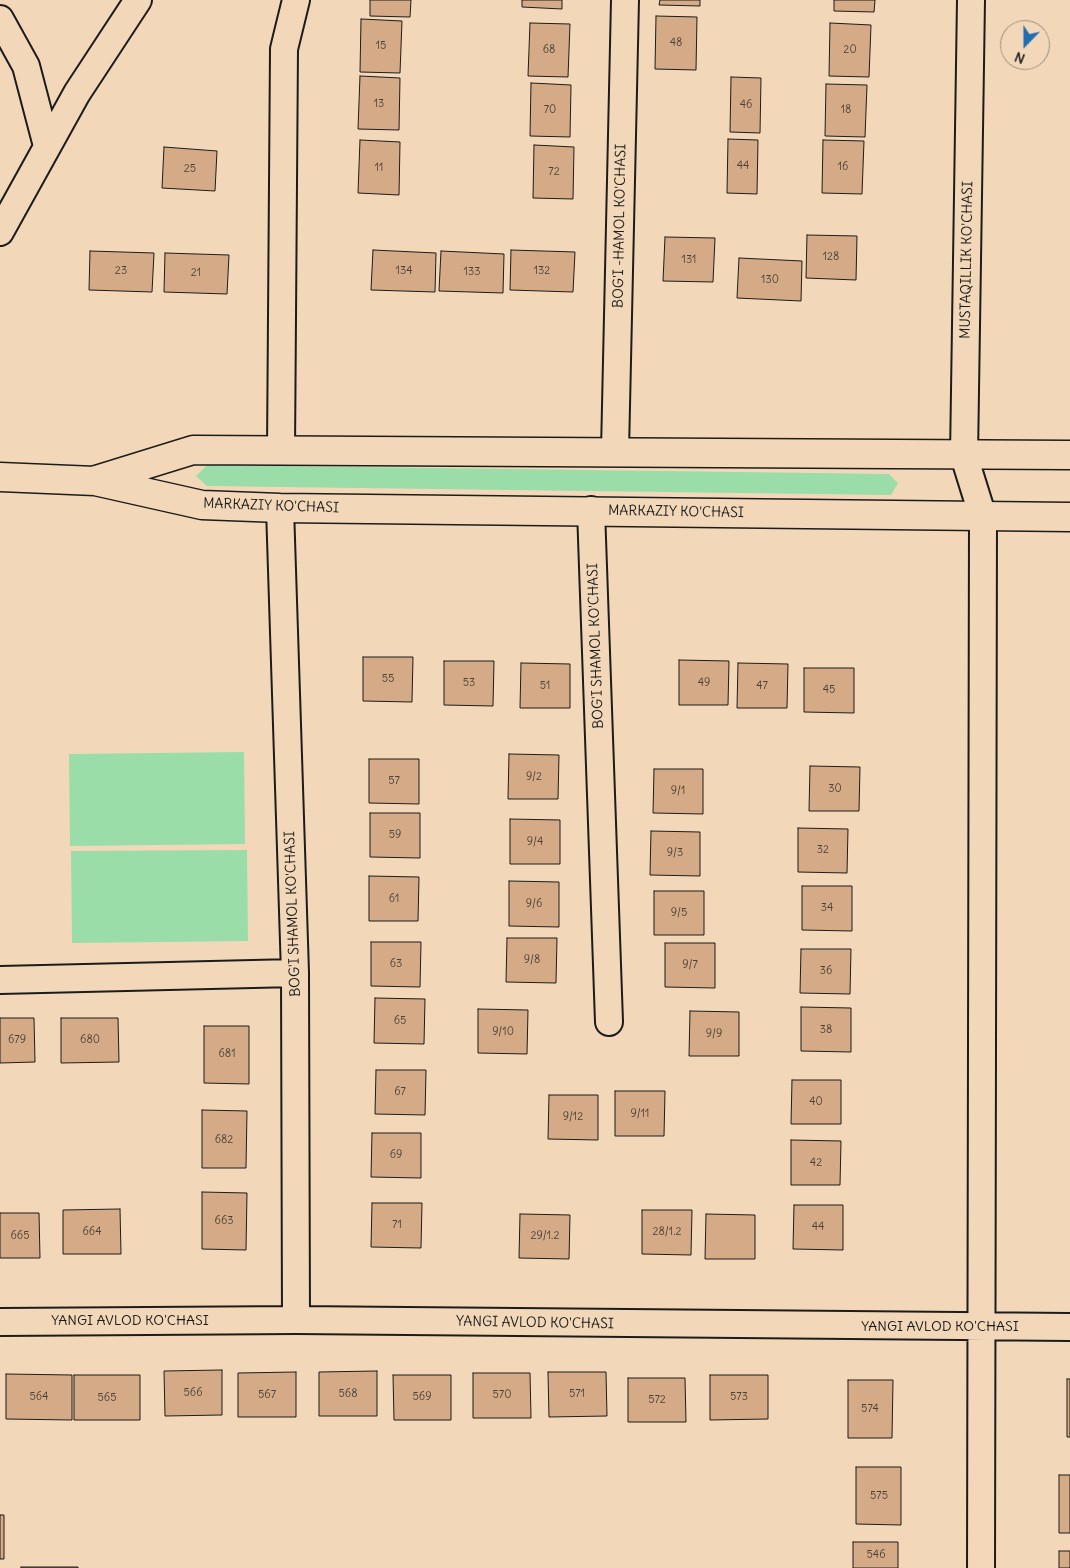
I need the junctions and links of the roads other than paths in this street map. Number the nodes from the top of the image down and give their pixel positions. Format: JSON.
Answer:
{"nodes":[{"id":1,"x":138,"y":0,"type":"edge"},
{"id":2,"x":296,"y":0,"type":"edge"},
{"id":3,"x":624,"y":0,"type":"edge"},
{"id":4,"x":971,"y":0,"type":"edge"},
{"id":5,"x":0,"y":19,"type":"edge"},
{"id":6,"x":47,"y":146,"type":"junction"},
{"id":7,"x":0,"y":232,"type":"edge"},
{"id":8,"x":281,"y":451,"type":"junction"},
{"id":9,"x":615,"y":451,"type":"junction"},
{"id":10,"x":1070,"y":455,"type":"edge"},
{"id":11,"x":964,"y":456,"type":"junction"},
{"id":12,"x":0,"y":477,"type":"edge"},
{"id":13,"x":95,"y":481,"type":"junction"},
{"id":14,"x":280,"y":508,"type":"junction"},
{"id":15,"x":591,"y":510,"type":"junction"},
{"id":16,"x":983,"y":516,"type":"junction"},
{"id":17,"x":1070,"y":517,"type":"edge"},
{"id":18,"x":295,"y":973,"type":"junction"},
{"id":19,"x":0,"y":980,"type":"edge"},
{"id":20,"x":609,"y":1022,"type":"dead end"},
{"id":21,"x":296,"y":1320,"type":"junction"},
{"id":22,"x":0,"y":1322,"type":"edge"},
{"id":23,"x":982,"y":1327,"type":"junction"},
{"id":24,"x":1070,"y":1327,"type":"edge"},
{"id":25,"x":981,"y":1568,"type":"edge"}],
"edges":[{"from":1,"to":6,"type":"street"},
{"from":2,"to":8,"type":"street"},
{"from":3,"to":9,"type":"street","name":"BOG'I -HAMOL KO'CHASI"},
{"from":4,"to":11,"type":"street","name":"MUSTAQILLIK KO'CHASI"},
{"from":5,"to":6,"type":"street"},
{"from":6,"to":7,"type":"street"},
{"from":8,"to":9,"type":"street"},
{"from":8,"to":13,"type":"street"},
{"from":9,"to":11,"type":"street"},
{"from":10,"to":11,"type":"street"},
{"from":11,"to":16,"type":"street","name":"MUSTAQILLIK KO'CHASI"},
{"from":12,"to":13,"type":"street"},
{"from":13,"to":14,"type":"street","name":"MARKAZIY KO'CHASI"},
{"from":14,"to":15,"type":"street","name":"MARKAZIY KO'CHASI"},
{"from":14,"to":18,"type":"street","name":"BOG'I SHAMOL KO'CHASI"},
{"from":15,"to":16,"type":"street","name":"MARKAZIY KO'CHASI"},
{"from":15,"to":20,"type":"street","name":"BOG'I SHAMOL KO'CHASI"},
{"from":16,"to":17,"type":"street","name":"MARKAZIY KO'CHASI"},
{"from":16,"to":23,"type":"street","name":"MUSTAQILLIK KO'CHASI"},
{"from":18,"to":19,"type":"street"},
{"from":18,"to":21,"type":"street","name":"BOG'I SHAMOL KO'CHASI"},
{"from":21,"to":22,"type":"street","name":"YANGI AVLOD KO'CHASI"},
{"from":21,"to":23,"type":"street","name":"YANGI AVLOD KO'CHASI"},
{"from":23,"to":24,"type":"street","name":"YANGI AVLOD KO'CHASI"},
{"from":23,"to":25,"type":"street","name":"MUSTAQILLIK KO'CHASI"}]}
